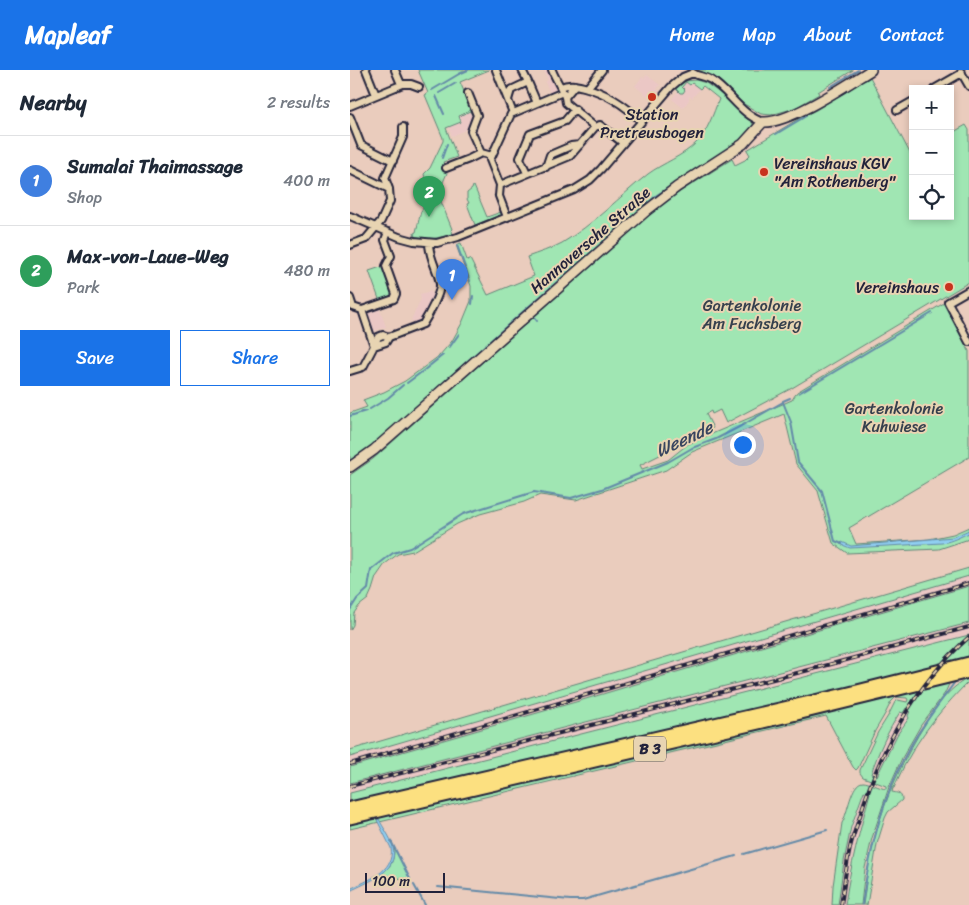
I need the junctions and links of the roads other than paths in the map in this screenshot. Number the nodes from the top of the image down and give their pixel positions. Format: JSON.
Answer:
{"nodes":[{"id":1,"x":366,"y":70,"type":"edge"},
{"id":2,"x":395,"y":70,"type":"edge"},
{"id":3,"x":496,"y":70,"type":"edge"},
{"id":4,"x":522,"y":70,"type":"edge"},
{"id":5,"x":552,"y":70,"type":"edge"},
{"id":6,"x":602,"y":70,"type":"edge"},
{"id":7,"x":871,"y":70,"type":"edge"},
{"id":8,"x":692,"y":72,"type":"edge"},
{"id":9,"x":961,"y":72,"type":"edge"},
{"id":10,"x":528,"y":82,"type":"junction"},
{"id":11,"x":401,"y":84,"type":"junction"},
{"id":12,"x":575,"y":85,"type":"junction"},
{"id":13,"x":940,"y":85,"type":"edge"},
{"id":14,"x":969,"y":86,"type":"edge"},
{"id":15,"x":419,"y":87,"type":"dead end"},
{"id":16,"x":587,"y":88,"type":"junction"},
{"id":17,"x":468,"y":93,"type":"dead end"},
{"id":18,"x":376,"y":95,"type":"junction"},
{"id":19,"x":564,"y":95,"type":"junction"},
{"id":20,"x":508,"y":100,"type":"junction"},
{"id":21,"x":536,"y":103,"type":"junction"},
{"id":22,"x":909,"y":103,"type":"edge"},
{"id":23,"x":351,"y":104,"type":"edge"},
{"id":24,"x":574,"y":109,"type":"junction"},
{"id":25,"x":897,"y":110,"type":"dead end"},
{"id":26,"x":513,"y":113,"type":"junction"},
{"id":27,"x":350,"y":117,"type":"edge"},
{"id":28,"x":567,"y":118,"type":"junction"},
{"id":29,"x":641,"y":121,"type":"junction"},
{"id":30,"x":763,"y":122,"type":"junction"},
{"id":31,"x":403,"y":127,"type":"dead end"},
{"id":32,"x":595,"y":127,"type":"junction"},
{"id":33,"x":623,"y":143,"type":"junction"},
{"id":34,"x":481,"y":153,"type":"junction"},
{"id":35,"x":492,"y":156,"type":"junction"},
{"id":36,"x":393,"y":161,"type":"junction"},
{"id":37,"x":446,"y":168,"type":"dead end"},
{"id":38,"x":350,"y":170,"type":"edge"},
{"id":39,"x":527,"y":174,"type":"junction"},
{"id":40,"x":500,"y":185,"type":"junction"},
{"id":41,"x":389,"y":190,"type":"junction"},
{"id":42,"x":350,"y":216,"type":"edge"},
{"id":43,"x":507,"y":217,"type":"junction"},
{"id":44,"x":376,"y":228,"type":"junction"},
{"id":45,"x":388,"y":232,"type":"junction"},
{"id":46,"x":429,"y":243,"type":"junction"},
{"id":47,"x":350,"y":245,"type":"edge"},
{"id":48,"x":969,"y":290,"type":"edge"},
{"id":49,"x":350,"y":298,"type":"edge"},
{"id":50,"x":352,"y":308,"type":"edge"},
{"id":51,"x":362,"y":310,"type":"junction"},
{"id":52,"x":969,"y":342,"type":"edge"},
{"id":53,"x":374,"y":346,"type":"junction"},
{"id":54,"x":350,"y":371,"type":"edge"},
{"id":55,"x":350,"y":467,"type":"edge"},
{"id":56,"x":966,"y":666,"type":"edge"},
{"id":57,"x":350,"y":808,"type":"edge"},
{"id":58,"x":350,"y":818,"type":"edge"}],
"edges":[{"from":1,"to":18,"type":"street"},
{"from":2,"to":11,"type":"street"},
{"from":3,"to":20,"type":"street"},
{"from":4,"to":10,"type":"street"},
{"from":5,"to":19,"type":"street"},
{"from":6,"to":16,"type":"street"},
{"from":7,"to":30,"type":"street"},
{"from":8,"to":29,"type":"street"},
{"from":8,"to":30,"type":"street"},
{"from":9,"to":13,"type":"street"},
{"from":9,"to":14,"type":"street"},
{"from":10,"to":20,"type":"street"},
{"from":10,"to":21,"type":"street"},
{"from":11,"to":15,"type":"street"},
{"from":11,"to":18,"type":"street"},
{"from":12,"to":16,"type":"street"},
{"from":12,"to":19,"type":"street"},
{"from":12,"to":19,"type":"street"},
{"from":16,"to":29,"type":"street"},
{"from":17,"to":34,"type":"street"},
{"from":18,"to":23,"type":"street"},
{"from":19,"to":21,"type":"street"},
{"from":19,"to":24,"type":"street"},
{"from":19,"to":28,"type":"street"},
{"from":20,"to":26,"type":"street"},
{"from":21,"to":26,"type":"street"},
{"from":22,"to":25,"type":"street"},
{"from":24,"to":28,"type":"street"},
{"from":24,"to":32,"type":"street"},
{"from":26,"to":35,"type":"street"},
{"from":27,"to":36,"type":"street"},
{"from":28,"to":39,"type":"street"},
{"from":29,"to":33,"type":"street"},
{"from":30,"to":55,"type":"street","name":"Hannoversche Straße"},
{"from":31,"to":36,"type":"street"},
{"from":32,"to":33,"type":"street"},
{"from":32,"to":39,"type":"street"},
{"from":33,"to":43,"type":"street"},
{"from":34,"to":35,"type":"street"},
{"from":34,"to":37,"type":"street"},
{"from":35,"to":40,"type":"street"},
{"from":36,"to":41,"type":"street"},
{"from":38,"to":41,"type":"street"},
{"from":39,"to":40,"type":"street"},
{"from":40,"to":43,"type":"street"},
{"from":41,"to":44,"type":"street"},
{"from":42,"to":44,"type":"street"},
{"from":43,"to":46,"type":"street"},
{"from":44,"to":45,"type":"street"},
{"from":44,"to":47,"type":"street"},
{"from":45,"to":46,"type":"street"},
{"from":45,"to":51,"type":"street"},
{"from":46,"to":53,"type":"street"},
{"from":48,"to":52,"type":"street"},
{"from":49,"to":50,"type":"street"},
{"from":50,"to":51,"type":"street"},
{"from":51,"to":53,"type":"street"},
{"from":53,"to":54,"type":"street"},
{"from":56,"to":57,"type":"highway","number":"B 3"},
{"from":56,"to":58,"type":"highway","number":"B 3"}]}
